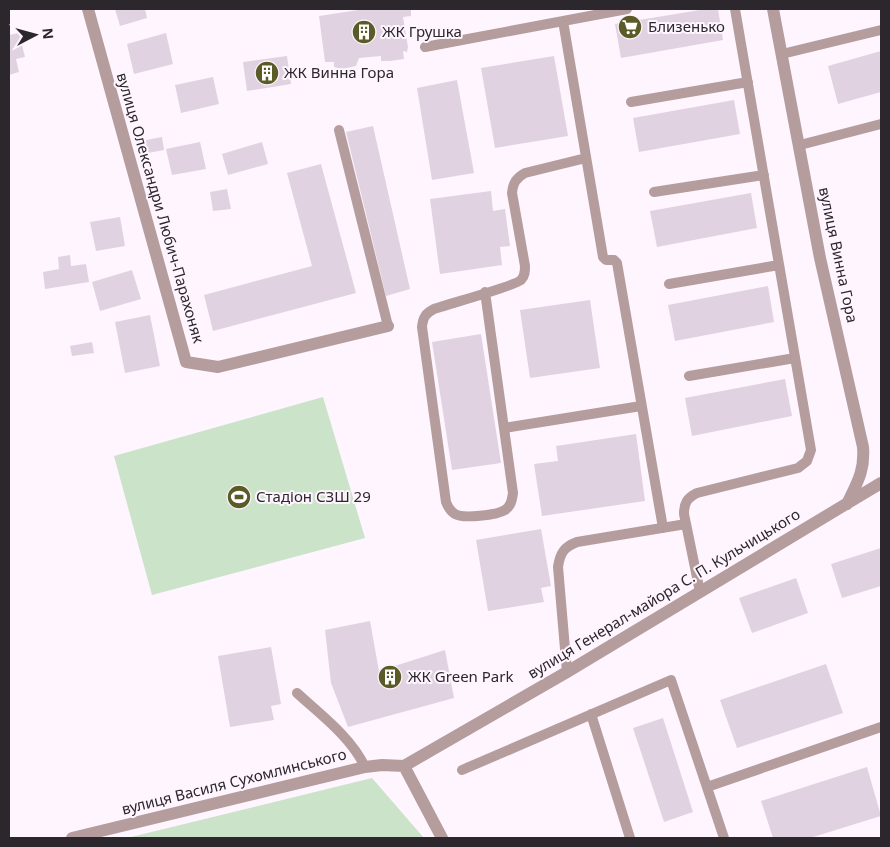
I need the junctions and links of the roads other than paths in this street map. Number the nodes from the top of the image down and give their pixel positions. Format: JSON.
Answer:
{"nodes":[{"id":1,"x":88,"y":9,"type":"edge"},
{"id":2,"x":627,"y":9,"type":"edge"},
{"id":3,"x":735,"y":9,"type":"edge"},
{"id":4,"x":773,"y":9,"type":"edge"},
{"id":5,"x":563,"y":21,"type":"junction"},
{"id":6,"x":881,"y":30,"type":"edge"},
{"id":7,"x":424,"y":47,"type":"dead end"},
{"id":8,"x":782,"y":54,"type":"junction"},
{"id":9,"x":748,"y":82,"type":"junction"},
{"id":10,"x":631,"y":102,"type":"dead end"},
{"id":11,"x":881,"y":124,"type":"edge"},
{"id":12,"x":339,"y":130,"type":"dead end"},
{"id":13,"x":800,"y":145,"type":"junction"},
{"id":14,"x":586,"y":158,"type":"junction"},
{"id":15,"x":764,"y":175,"type":"junction"},
{"id":16,"x":654,"y":192,"type":"dead end"},
{"id":17,"x":779,"y":264,"type":"junction"},
{"id":18,"x":669,"y":284,"type":"dead end"},
{"id":19,"x":485,"y":292,"type":"junction"},
{"id":20,"x":388,"y":326,"type":"joint"},
{"id":21,"x":796,"y":358,"type":"junction"},
{"id":22,"x":689,"y":376,"type":"dead end"},
{"id":23,"x":642,"y":406,"type":"junction"},
{"id":24,"x":504,"y":428,"type":"junction"},
{"id":25,"x":881,"y":483,"type":"edge"},
{"id":26,"x":847,"y":504,"type":"junction"},
{"id":27,"x":686,"y":524,"type":"junction"},
{"id":28,"x":663,"y":528,"type":"junction"},
{"id":29,"x":700,"y":592,"type":"junction"},
{"id":30,"x":567,"y":672,"type":"junction"},
{"id":31,"x":297,"y":693,"type":"dead end"},
{"id":32,"x":590,"y":714,"type":"junction"},
{"id":33,"x":881,"y":727,"type":"edge"},
{"id":34,"x":404,"y":766,"type":"junction"},
{"id":35,"x":365,"y":767,"type":"junction"},
{"id":36,"x":462,"y":770,"type":"dead end"},
{"id":37,"x":706,"y":787,"type":"junction"},
{"id":38,"x":72,"y":838,"type":"edge"},
{"id":39,"x":442,"y":838,"type":"edge"},
{"id":40,"x":630,"y":838,"type":"edge"},
{"id":41,"x":724,"y":838,"type":"edge"}],
"edges":[{"from":1,"to":20,"type":"street","name":"вулиця Олександри Любич-Парахоняк"},
{"from":2,"to":5,"type":"lane"},
{"from":3,"to":9,"type":"lane"},
{"from":4,"to":8,"type":"street","name":"вулиця Винна Гора"},
{"from":5,"to":7,"type":"lane"},
{"from":5,"to":14,"type":"lane"},
{"from":6,"to":8,"type":"lane"},
{"from":8,"to":13,"type":"street","name":"вулиця Винна Гора"},
{"from":9,"to":10,"type":"lane"},
{"from":9,"to":15,"type":"lane"},
{"from":11,"to":13,"type":"lane"},
{"from":12,"to":20,"type":"lane"},
{"from":13,"to":26,"type":"street","name":"вулиця Винна Гора"},
{"from":14,"to":19,"type":"lane"},
{"from":14,"to":23,"type":"lane"},
{"from":15,"to":16,"type":"lane"},
{"from":15,"to":17,"type":"lane"},
{"from":17,"to":18,"type":"lane"},
{"from":17,"to":21,"type":"lane"},
{"from":19,"to":24,"type":"lane"},
{"from":19,"to":24,"type":"lane"},
{"from":21,"to":22,"type":"lane"},
{"from":21,"to":27,"type":"lane"},
{"from":23,"to":24,"type":"lane"},
{"from":23,"to":28,"type":"lane"},
{"from":25,"to":26,"type":"street","name":"вулиця Генерал-майора С. П. Кульчицького"},
{"from":26,"to":29,"type":"street","name":"вулиця Генерал-майора С. П. Кульчицького"},
{"from":27,"to":28,"type":"lane"},
{"from":27,"to":29,"type":"lane"},
{"from":28,"to":30,"type":"lane"},
{"from":29,"to":30,"type":"street","name":"вулиця Генерал-майора С. П. Кульчицького"},
{"from":30,"to":34,"type":"street","name":"вулиця Генерал-майора С. П. Кульчицького"},
{"from":31,"to":35,"type":"lane"},
{"from":32,"to":36,"type":"lane"},
{"from":32,"to":37,"type":"lane"},
{"from":32,"to":40,"type":"lane"},
{"from":33,"to":37,"type":"lane"},
{"from":34,"to":35,"type":"street","name":"вулиця Василя Сухомлинського"},
{"from":34,"to":39,"type":"street"},
{"from":35,"to":38,"type":"street","name":"вулиця Василя Сухомлинського"},
{"from":37,"to":41,"type":"lane"}]}
